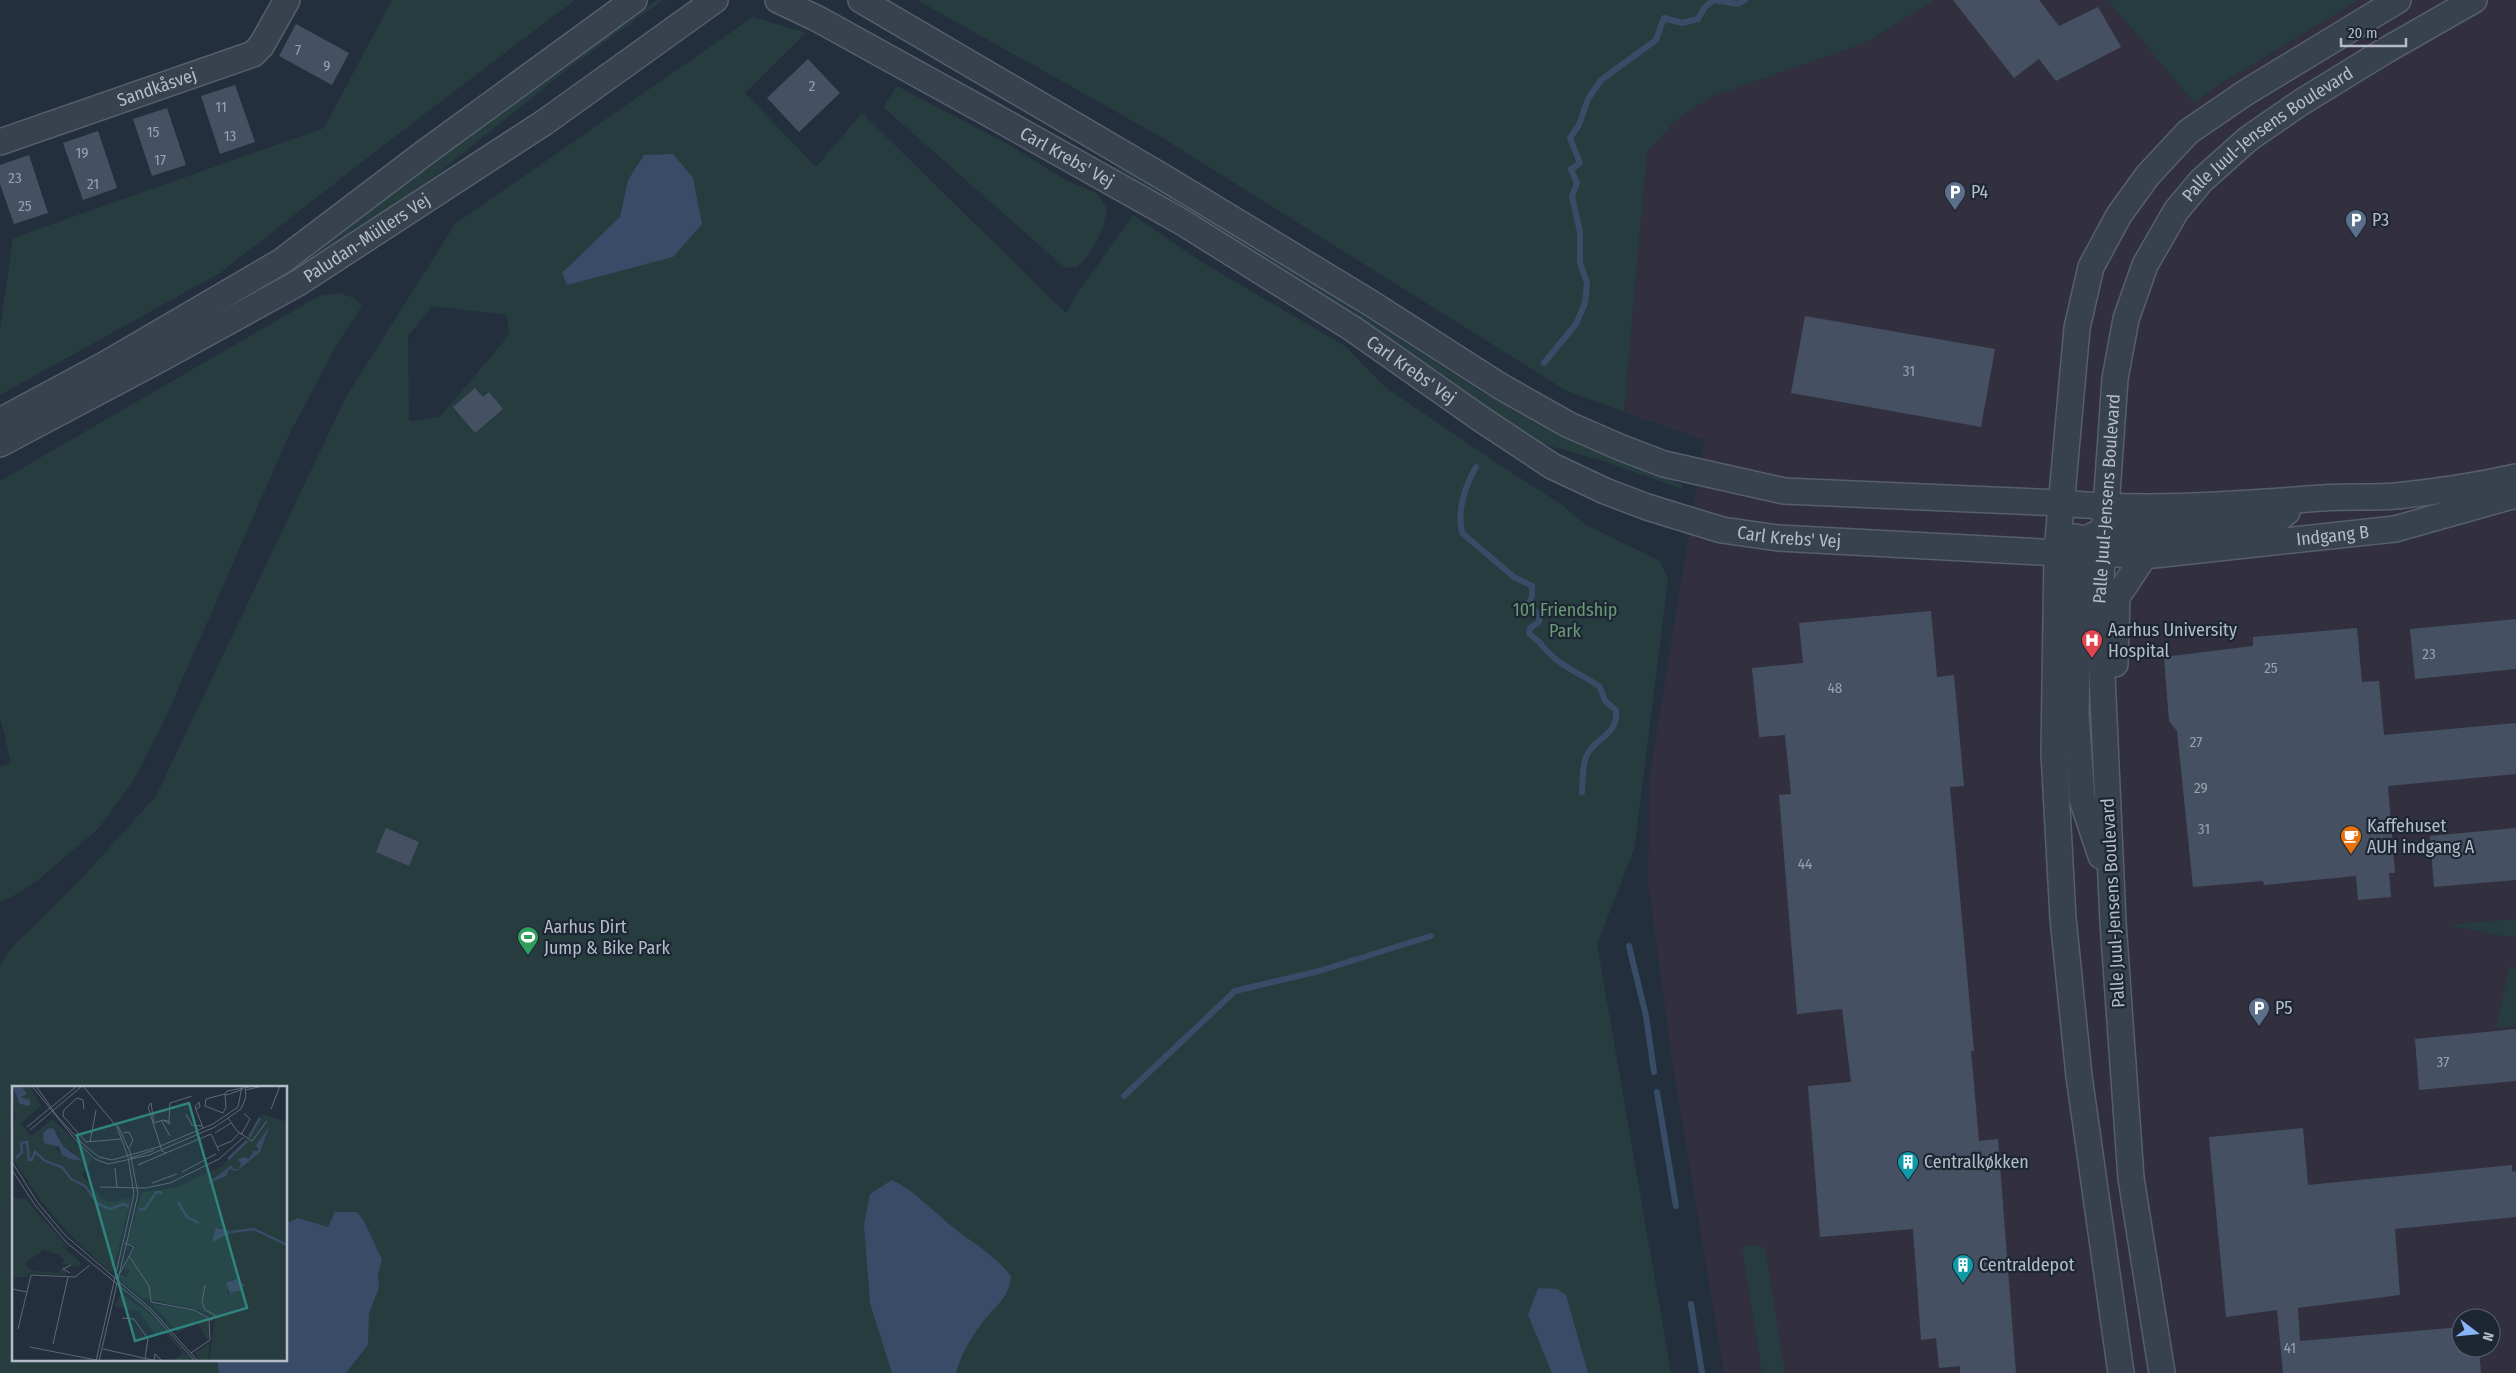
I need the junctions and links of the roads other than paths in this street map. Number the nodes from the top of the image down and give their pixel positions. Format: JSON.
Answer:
{"nodes":[{"id":1,"x":287,"y":0,"type":"edge"},
{"id":2,"x":634,"y":0,"type":"edge"},
{"id":3,"x":715,"y":0,"type":"edge"},
{"id":4,"x":778,"y":0,"type":"edge"},
{"id":5,"x":861,"y":0,"type":"edge"},
{"id":6,"x":2398,"y":0,"type":"edge"},
{"id":7,"x":2474,"y":0,"type":"edge"},
{"id":8,"x":0,"y":142,"type":"edge"},
{"id":9,"x":0,"y":421,"type":"edge"},
{"id":10,"x":0,"y":444,"type":"edge"},
{"id":11,"x":2516,"y":477,"type":"edge"},
{"id":12,"x":2516,"y":494,"type":"edge"},
{"id":13,"x":2061,"y":503,"type":"junction"},
{"id":14,"x":2087,"y":540,"type":"junction"},
{"id":15,"x":2145,"y":554,"type":"junction"},
{"id":16,"x":2105,"y":770,"type":"junction"},
{"id":17,"x":2111,"y":887,"type":"junction"},
{"id":18,"x":2121,"y":1373,"type":"edge"},
{"id":19,"x":2162,"y":1373,"type":"edge"}],
"edges":[{"from":1,"to":8,"type":"street","name":"Sandkåsvej"},
{"from":2,"to":9,"type":"street","name":"Paludan-Müllers Vej"},
{"from":3,"to":10,"type":"street","name":"Paludan-Müllers Vej"},
{"from":4,"to":14,"type":"street","name":"Carl Krebs' Vej"},
{"from":5,"to":13,"type":"street","name":"Carl Krebs' Vej"},
{"from":6,"to":13,"type":"street","name":"Palle Juul-Jensens Boulevard"},
{"from":7,"to":14,"type":"street","name":"Palle Juul-Jensens Boulevard"},
{"from":11,"to":14,"type":"street"},
{"from":12,"to":15,"type":"street","name":"Indgang B"},
{"from":13,"to":14,"type":"street","name":"Palle Juul-Jensens Boulevard"},
{"from":13,"to":14,"type":"street","name":"Carl Krebs' Vej"},
{"from":14,"to":15,"type":"street","name":"Indgang B"},
{"from":14,"to":16,"type":"street","name":"Palle Juul-Jensens Boulevard"},
{"from":14,"to":17,"type":"street"},
{"from":14,"to":18,"type":"street","name":"Palle Juul-Jensens Boulevard"},
{"from":15,"to":16,"type":"street"},
{"from":16,"to":17,"type":"street","name":"Palle Juul-Jensens Boulevard"},
{"from":17,"to":19,"type":"street","name":"Palle Juul-Jensens Boulevard"}]}
